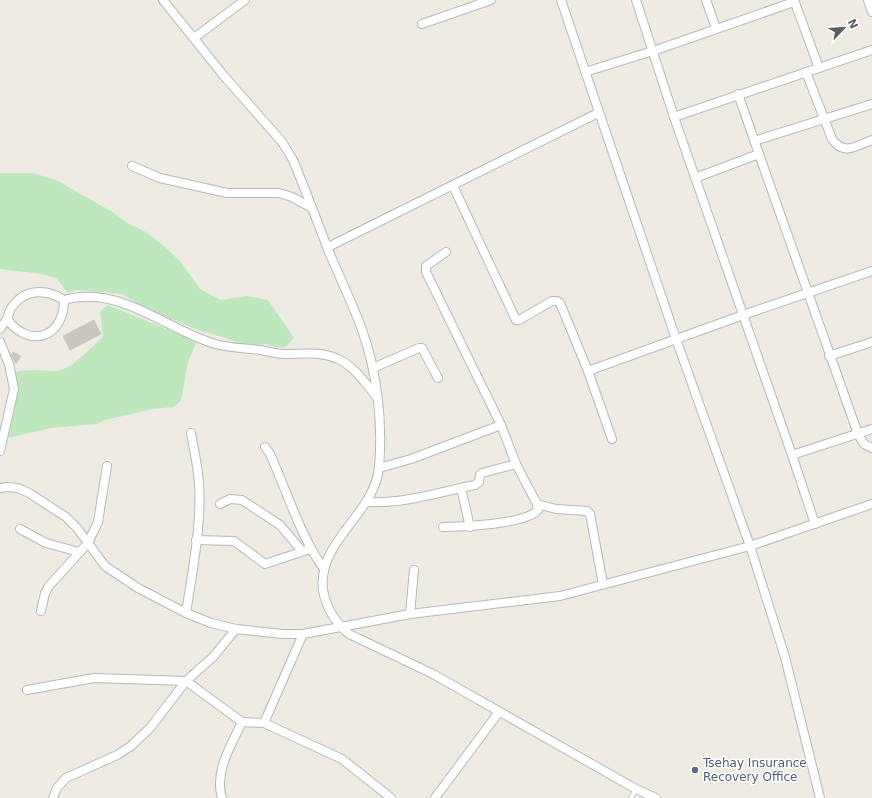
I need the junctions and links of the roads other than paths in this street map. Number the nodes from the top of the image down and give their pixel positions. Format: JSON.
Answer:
{"nodes":[{"id":1,"x":163,"y":0,"type":"edge"},
{"id":2,"x":245,"y":0,"type":"edge"},
{"id":3,"x":491,"y":0,"type":"edge"},
{"id":4,"x":561,"y":0,"type":"edge"},
{"id":5,"x":636,"y":0,"type":"edge"},
{"id":6,"x":706,"y":0,"type":"edge"},
{"id":7,"x":868,"y":0,"type":"edge"},
{"id":8,"x":794,"y":1,"type":"edge"},
{"id":9,"x":872,"y":12,"type":"edge"},
{"id":10,"x":422,"y":24,"type":"dead end"},
{"id":11,"x":716,"y":28,"type":"junction"},
{"id":12,"x":194,"y":38,"type":"junction"},
{"id":13,"x":872,"y":50,"type":"edge"},
{"id":14,"x":653,"y":51,"type":"junction"},
{"id":15,"x":818,"y":68,"type":"junction"},
{"id":16,"x":585,"y":72,"type":"junction"},
{"id":17,"x":806,"y":72,"type":"junction"},
{"id":18,"x":738,"y":94,"type":"junction"},
{"id":19,"x":872,"y":104,"type":"edge"},
{"id":20,"x":598,"y":113,"type":"junction"},
{"id":21,"x":674,"y":117,"type":"junction"},
{"id":22,"x":824,"y":120,"type":"junction"},
{"id":23,"x":872,"y":140,"type":"edge"},
{"id":24,"x":754,"y":141,"type":"junction"},
{"id":25,"x":759,"y":154,"type":"junction"},
{"id":26,"x":132,"y":166,"type":"dead end"},
{"id":27,"x":695,"y":178,"type":"junction"},
{"id":28,"x":453,"y":186,"type":"junction"},
{"id":29,"x":312,"y":208,"type":"junction"},
{"id":30,"x":328,"y":247,"type":"junction"},
{"id":31,"x":446,"y":252,"type":"dead end"},
{"id":32,"x":872,"y":271,"type":"edge"},
{"id":33,"x":808,"y":293,"type":"junction"},
{"id":34,"x":64,"y":300,"type":"junction"},
{"id":35,"x":743,"y":315,"type":"junction"},
{"id":36,"x":7,"y":318,"type":"junction"},
{"id":37,"x":0,"y":329,"type":"edge"},
{"id":38,"x":676,"y":339,"type":"junction"},
{"id":39,"x":0,"y":342,"type":"edge"},
{"id":40,"x":872,"y":342,"type":"edge"},
{"id":41,"x":830,"y":356,"type":"junction"},
{"id":42,"x":373,"y":368,"type":"junction"},
{"id":43,"x":588,"y":371,"type":"junction"},
{"id":44,"x":438,"y":378,"type":"dead end"},
{"id":45,"x":377,"y":397,"type":"junction"},
{"id":46,"x":501,"y":425,"type":"junction"},
{"id":47,"x":872,"y":429,"type":"edge"},
{"id":48,"x":190,"y":433,"type":"dead end"},
{"id":49,"x":858,"y":434,"type":"junction"},
{"id":50,"x":612,"y":439,"type":"dead end"},
{"id":51,"x":265,"y":447,"type":"dead end"},
{"id":52,"x":872,"y":448,"type":"edge"},
{"id":53,"x":0,"y":451,"type":"edge"},
{"id":54,"x":792,"y":455,"type":"junction"},
{"id":55,"x":516,"y":464,"type":"junction"},
{"id":56,"x":107,"y":466,"type":"dead end"},
{"id":57,"x":379,"y":468,"type":"junction"},
{"id":58,"x":0,"y":488,"type":"edge"},
{"id":59,"x":461,"y":488,"type":"junction"},
{"id":60,"x":368,"y":502,"type":"junction"},
{"id":61,"x":220,"y":504,"type":"dead end"},
{"id":62,"x":537,"y":504,"type":"junction"},
{"id":63,"x":872,"y":504,"type":"edge"},
{"id":64,"x":815,"y":524,"type":"junction"},
{"id":65,"x":443,"y":527,"type":"dead end"},
{"id":66,"x":470,"y":527,"type":"junction"},
{"id":67,"x":20,"y":529,"type":"dead end"},
{"id":68,"x":196,"y":540,"type":"junction"},
{"id":69,"x":88,"y":543,"type":"junction"},
{"id":70,"x":750,"y":546,"type":"junction"},
{"id":71,"x":306,"y":550,"type":"junction"},
{"id":72,"x":79,"y":552,"type":"junction"},
{"id":73,"x":324,"y":569,"type":"junction"},
{"id":74,"x":414,"y":570,"type":"dead end"},
{"id":75,"x":603,"y":584,"type":"junction"},
{"id":76,"x":41,"y":611,"type":"dead end"},
{"id":77,"x":186,"y":612,"type":"junction"},
{"id":78,"x":410,"y":614,"type":"junction"},
{"id":79,"x":340,"y":626,"type":"junction"},
{"id":80,"x":236,"y":629,"type":"junction"},
{"id":81,"x":303,"y":634,"type":"junction"},
{"id":82,"x":186,"y":682,"type":"junction"},
{"id":83,"x":27,"y":690,"type":"dead end"},
{"id":84,"x":499,"y":712,"type":"junction"},
{"id":85,"x":242,"y":722,"type":"junction"},
{"id":86,"x":264,"y":723,"type":"junction"},
{"id":87,"x":636,"y":789,"type":"junction"},
{"id":88,"x":53,"y":798,"type":"edge"},
{"id":89,"x":222,"y":798,"type":"edge"},
{"id":90,"x":390,"y":798,"type":"edge"},
{"id":91,"x":435,"y":798,"type":"edge"},
{"id":92,"x":631,"y":798,"type":"edge"},
{"id":93,"x":656,"y":798,"type":"edge"},
{"id":94,"x":820,"y":798,"type":"edge"}],
"edges":[{"from":1,"to":12,"type":"street"},
{"from":2,"to":12,"type":"street"},
{"from":3,"to":10,"type":"street"},
{"from":4,"to":16,"type":"street"},
{"from":5,"to":14,"type":"street"},
{"from":6,"to":11,"type":"street"},
{"from":7,"to":9,"type":"street"},
{"from":8,"to":11,"type":"street"},
{"from":8,"to":15,"type":"street"},
{"from":11,"to":14,"type":"street"},
{"from":12,"to":29,"type":"street"},
{"from":13,"to":15,"type":"street"},
{"from":14,"to":16,"type":"street"},
{"from":14,"to":21,"type":"street"},
{"from":15,"to":17,"type":"street"},
{"from":16,"to":20,"type":"street"},
{"from":17,"to":18,"type":"street"},
{"from":17,"to":22,"type":"street"},
{"from":18,"to":21,"type":"street"},
{"from":18,"to":24,"type":"street"},
{"from":19,"to":22,"type":"street"},
{"from":20,"to":28,"type":"street"},
{"from":20,"to":38,"type":"street"},
{"from":21,"to":27,"type":"street"},
{"from":22,"to":23,"type":"street"},
{"from":22,"to":24,"type":"street"},
{"from":24,"to":25,"type":"street"},
{"from":25,"to":27,"type":"street"},
{"from":25,"to":33,"type":"street"},
{"from":26,"to":29,"type":"street"},
{"from":27,"to":35,"type":"street"},
{"from":28,"to":30,"type":"street"},
{"from":28,"to":43,"type":"street"},
{"from":29,"to":30,"type":"street"},
{"from":30,"to":42,"type":"street"},
{"from":31,"to":46,"type":"street"},
{"from":32,"to":33,"type":"street"},
{"from":33,"to":35,"type":"street"},
{"from":33,"to":41,"type":"street"},
{"from":34,"to":36,"type":"street"},
{"from":34,"to":36,"type":"street"},
{"from":34,"to":45,"type":"street"},
{"from":35,"to":38,"type":"street"},
{"from":35,"to":54,"type":"street"},
{"from":36,"to":37,"type":"street"},
{"from":38,"to":43,"type":"street"},
{"from":38,"to":70,"type":"street"},
{"from":39,"to":53,"type":"street"},
{"from":40,"to":41,"type":"street"},
{"from":41,"to":49,"type":"street"},
{"from":42,"to":44,"type":"street"},
{"from":42,"to":45,"type":"street"},
{"from":43,"to":50,"type":"street"},
{"from":45,"to":57,"type":"street"},
{"from":46,"to":55,"type":"street"},
{"from":46,"to":57,"type":"street"},
{"from":47,"to":49,"type":"street"},
{"from":48,"to":68,"type":"street"},
{"from":49,"to":52,"type":"street"},
{"from":49,"to":54,"type":"street"},
{"from":51,"to":71,"type":"street"},
{"from":54,"to":64,"type":"street"},
{"from":55,"to":59,"type":"street"},
{"from":55,"to":62,"type":"street"},
{"from":56,"to":69,"type":"street"},
{"from":57,"to":60,"type":"street"},
{"from":58,"to":69,"type":"street"},
{"from":59,"to":60,"type":"street"},
{"from":59,"to":66,"type":"street"},
{"from":60,"to":73,"type":"street"},
{"from":61,"to":71,"type":"street"},
{"from":62,"to":66,"type":"street"},
{"from":62,"to":75,"type":"street"},
{"from":63,"to":64,"type":"street"},
{"from":64,"to":70,"type":"street"},
{"from":65,"to":66,"type":"street"},
{"from":67,"to":72,"type":"street"},
{"from":68,"to":71,"type":"street"},
{"from":68,"to":77,"type":"street"},
{"from":69,"to":72,"type":"street"},
{"from":69,"to":77,"type":"street"},
{"from":70,"to":75,"type":"street"},
{"from":70,"to":94,"type":"street"},
{"from":71,"to":73,"type":"street"},
{"from":72,"to":76,"type":"street"},
{"from":73,"to":79,"type":"street"},
{"from":74,"to":78,"type":"street"},
{"from":75,"to":78,"type":"street"},
{"from":77,"to":80,"type":"street"},
{"from":78,"to":79,"type":"street"},
{"from":79,"to":81,"type":"street"},
{"from":79,"to":84,"type":"street"},
{"from":80,"to":81,"type":"street"},
{"from":80,"to":82,"type":"street"},
{"from":81,"to":86,"type":"street"},
{"from":82,"to":83,"type":"street"},
{"from":82,"to":85,"type":"street"},
{"from":82,"to":88,"type":"street"},
{"from":84,"to":87,"type":"street"},
{"from":84,"to":91,"type":"street"},
{"from":85,"to":86,"type":"street"},
{"from":85,"to":89,"type":"street"},
{"from":86,"to":90,"type":"street"},
{"from":87,"to":92,"type":"lane"},
{"from":87,"to":93,"type":"street"}]}
